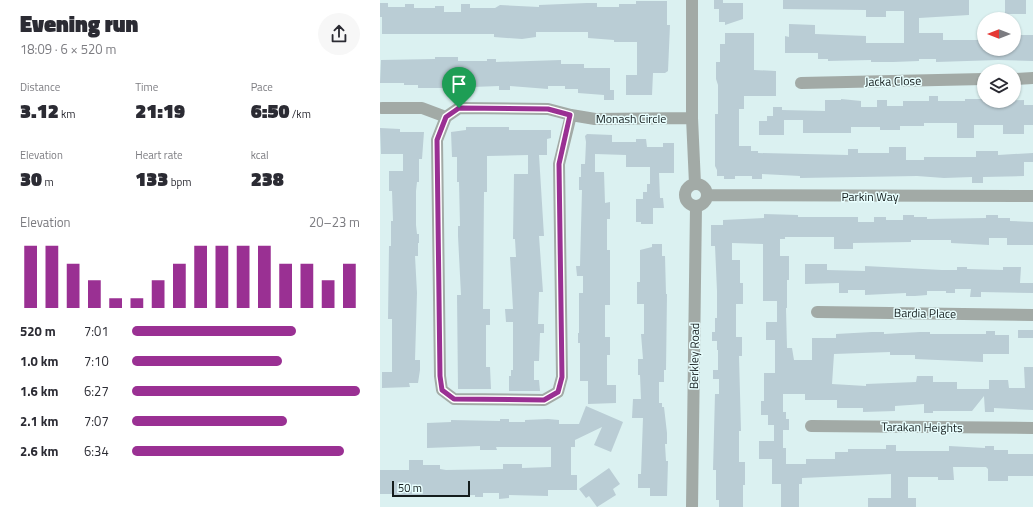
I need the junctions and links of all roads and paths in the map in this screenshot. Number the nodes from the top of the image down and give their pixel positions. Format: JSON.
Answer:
{"nodes":[{"id":1,"x":692,"y":0,"type":"edge"},
{"id":2,"x":1033,"y":78,"type":"edge"},
{"id":3,"x":977,"y":79,"type":"edge"},
{"id":4,"x":1021,"y":79,"type":"edge"},
{"id":5,"x":801,"y":83,"type":"dead end"},
{"id":6,"x":382,"y":108,"type":"dead end"},
{"id":7,"x":570,"y":115,"type":"junction"},
{"id":8,"x":446,"y":117,"type":"junction"},
{"id":9,"x":692,"y":118,"type":"junction"},
{"id":10,"x":695,"y":184,"type":"junction"},
{"id":11,"x":707,"y":195,"type":"junction"},
{"id":12,"x":1033,"y":196,"type":"edge"},
{"id":13,"x":696,"y":206,"type":"junction"},
{"id":14,"x":818,"y":312,"type":"dead end"},
{"id":15,"x":1033,"y":315,"type":"edge"},
{"id":16,"x":811,"y":426,"type":"dead end"},
{"id":17,"x":1033,"y":428,"type":"edge"},
{"id":18,"x":692,"y":507,"type":"edge"}],
"edges":[{"from":1,"to":9,"type":"street"},
{"from":2,"to":4,"type":"street"},
{"from":3,"to":5,"type":"street","name":"Jacka Close"},
{"from":6,"to":8,"type":"street"},
{"from":7,"to":8,"type":"street","name":"Monash Circle"},
{"from":7,"to":8,"type":"street"},
{"from":7,"to":9,"type":"street","name":"Monash Circle"},
{"from":9,"to":10,"type":"street"},
{"from":10,"to":11,"type":"street"},
{"from":10,"to":13,"type":"street"},
{"from":11,"to":12,"type":"street","name":"Parkin Way"},
{"from":11,"to":13,"type":"street"},
{"from":13,"to":18,"type":"street","name":"Berkley Road"},
{"from":14,"to":15,"type":"street","name":"Bardia Place"},
{"from":16,"to":17,"type":"street","name":"Tarakan Heights"}]}
